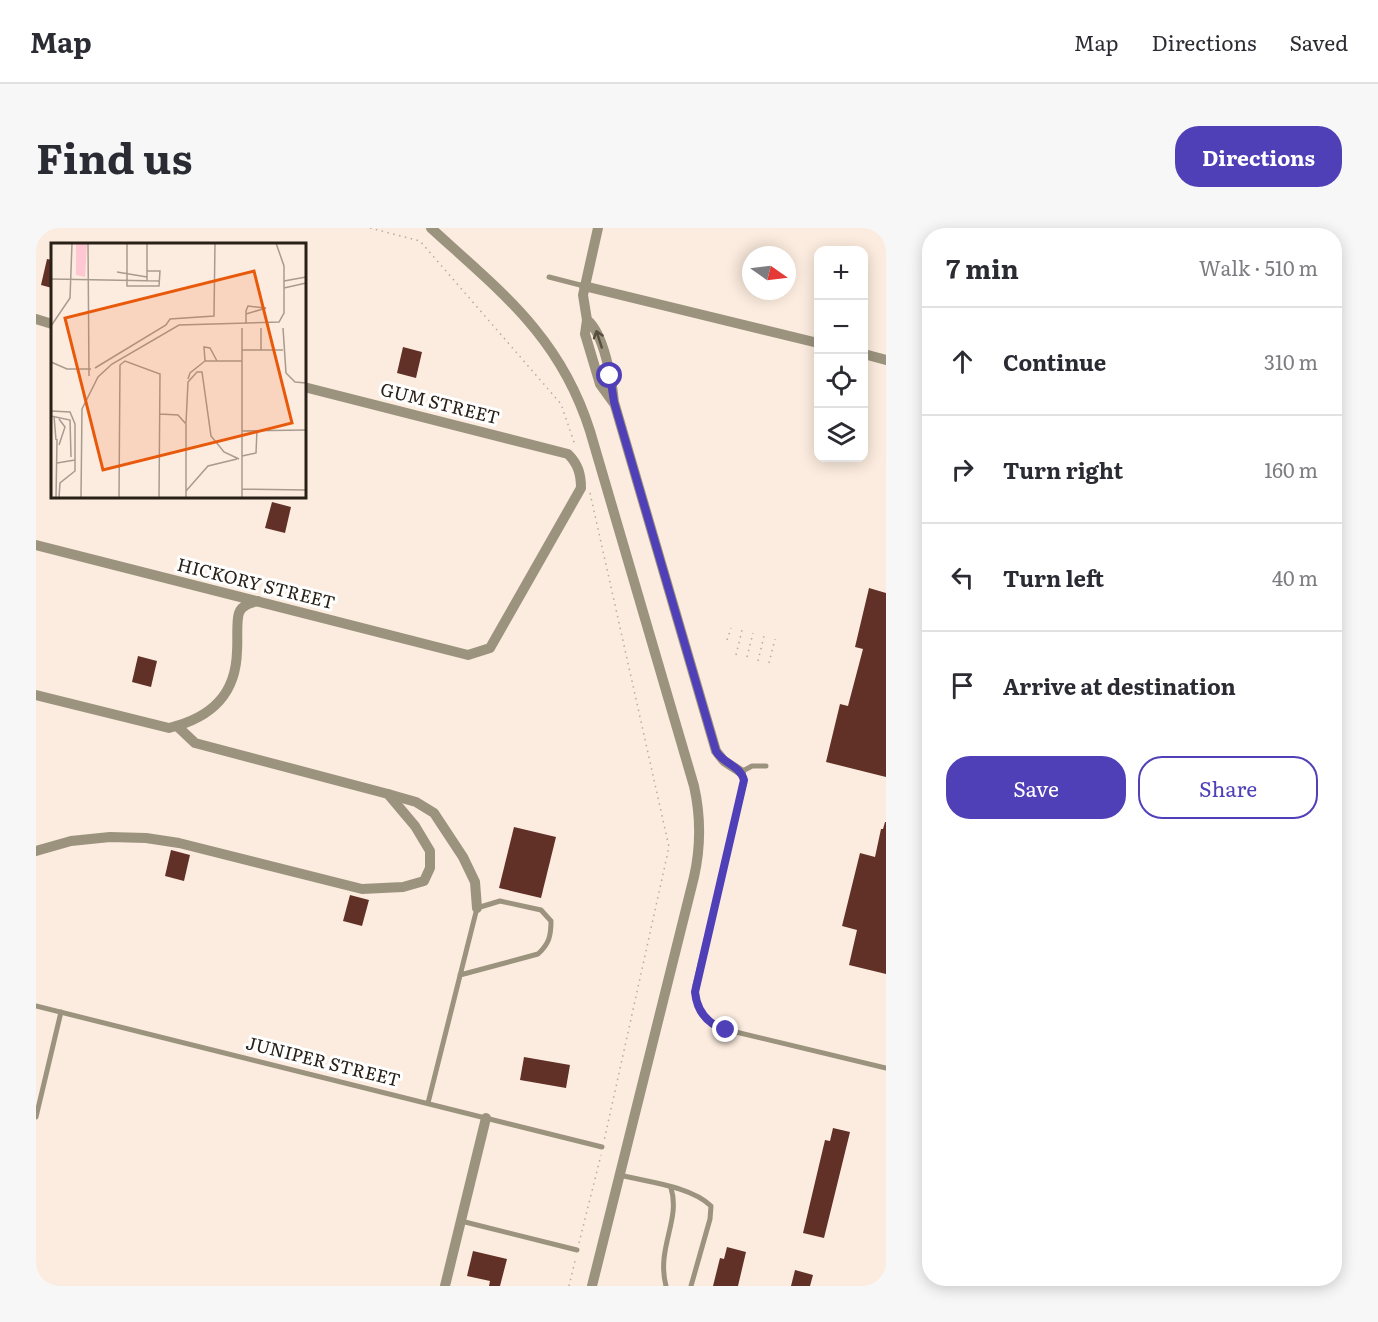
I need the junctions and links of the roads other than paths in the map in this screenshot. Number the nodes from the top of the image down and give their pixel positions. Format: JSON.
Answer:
{"nodes":[{"id":1,"x":430,"y":228,"type":"edge"},
{"id":2,"x":598,"y":228,"type":"edge"},
{"id":3,"x":549,"y":277,"type":"dead end"},
{"id":4,"x":584,"y":286,"type":"junction"},
{"id":5,"x":36,"y":320,"type":"edge"},
{"id":6,"x":51,"y":324,"type":"edge"},
{"id":7,"x":814,"y":343,"type":"edge"},
{"id":8,"x":868,"y":355,"type":"edge"},
{"id":9,"x":886,"y":360,"type":"edge"},
{"id":10,"x":306,"y":387,"type":"edge"},
{"id":11,"x":36,"y":545,"type":"edge"},
{"id":12,"x":258,"y":601,"type":"junction"},
{"id":13,"x":468,"y":655,"type":"joint"},
{"id":14,"x":36,"y":695,"type":"edge"},
{"id":15,"x":177,"y":726,"type":"junction"},
{"id":16,"x":766,"y":766,"type":"dead end"},
{"id":17,"x":741,"y":772,"type":"junction"},
{"id":18,"x":388,"y":794,"type":"junction"},
{"id":19,"x":36,"y":851,"type":"edge"},
{"id":20,"x":477,"y":908,"type":"junction"},
{"id":21,"x":460,"y":975,"type":"junction"},
{"id":22,"x":36,"y":1006,"type":"edge"},
{"id":23,"x":61,"y":1012,"type":"junction"},
{"id":24,"x":886,"y":1068,"type":"edge"},
{"id":25,"x":39,"y":1090,"type":"edge"},
{"id":26,"x":428,"y":1103,"type":"junction"},
{"id":27,"x":36,"y":1117,"type":"edge"},
{"id":28,"x":486,"y":1118,"type":"junction"},
{"id":29,"x":603,"y":1147,"type":"road end"},
{"id":30,"x":620,"y":1175,"type":"junction"},
{"id":31,"x":671,"y":1188,"type":"junction"},
{"id":32,"x":461,"y":1221,"type":"junction"},
{"id":33,"x":578,"y":1250,"type":"road end"},
{"id":34,"x":445,"y":1286,"type":"edge"},
{"id":35,"x":592,"y":1286,"type":"edge"},
{"id":36,"x":666,"y":1286,"type":"edge"},
{"id":37,"x":691,"y":1286,"type":"edge"}],
"edges":[{"from":1,"to":30,"type":"street"},
{"from":2,"to":4,"type":"street"},
{"from":3,"to":4,"type":"lane"},
{"from":4,"to":7,"type":"street"},
{"from":4,"to":17,"type":"street"},
{"from":5,"to":6,"type":"street"},
{"from":8,"to":9,"type":"street"},
{"from":10,"to":13,"type":"street","name":"GUM STREET"},
{"from":11,"to":12,"type":"street","name":"HICKORY STREET"},
{"from":12,"to":13,"type":"street","name":"HICKORY STREET"},
{"from":12,"to":15,"type":"street"},
{"from":14,"to":15,"type":"street"},
{"from":15,"to":18,"type":"street"},
{"from":16,"to":17,"type":"lane"},
{"from":17,"to":24,"type":"lane"},
{"from":18,"to":19,"type":"street"},
{"from":18,"to":20,"type":"street"},
{"from":20,"to":21,"type":"lane"},
{"from":20,"to":21,"type":"lane"},
{"from":21,"to":26,"type":"lane"},
{"from":22,"to":23,"type":"lane","name":"JUNIPER STREET"},
{"from":23,"to":25,"type":"lane"},
{"from":23,"to":26,"type":"lane","name":"JUNIPER STREET"},
{"from":25,"to":27,"type":"lane"},
{"from":26,"to":28,"type":"lane","name":"JUNIPER STREET"},
{"from":28,"to":29,"type":"lane","name":"JUNIPER STREET"},
{"from":28,"to":32,"type":"street"},
{"from":30,"to":31,"type":"lane"},
{"from":30,"to":35,"type":"street"},
{"from":31,"to":36,"type":"lane"},
{"from":31,"to":37,"type":"lane"},
{"from":32,"to":33,"type":"lane"},
{"from":32,"to":34,"type":"street"}]}
